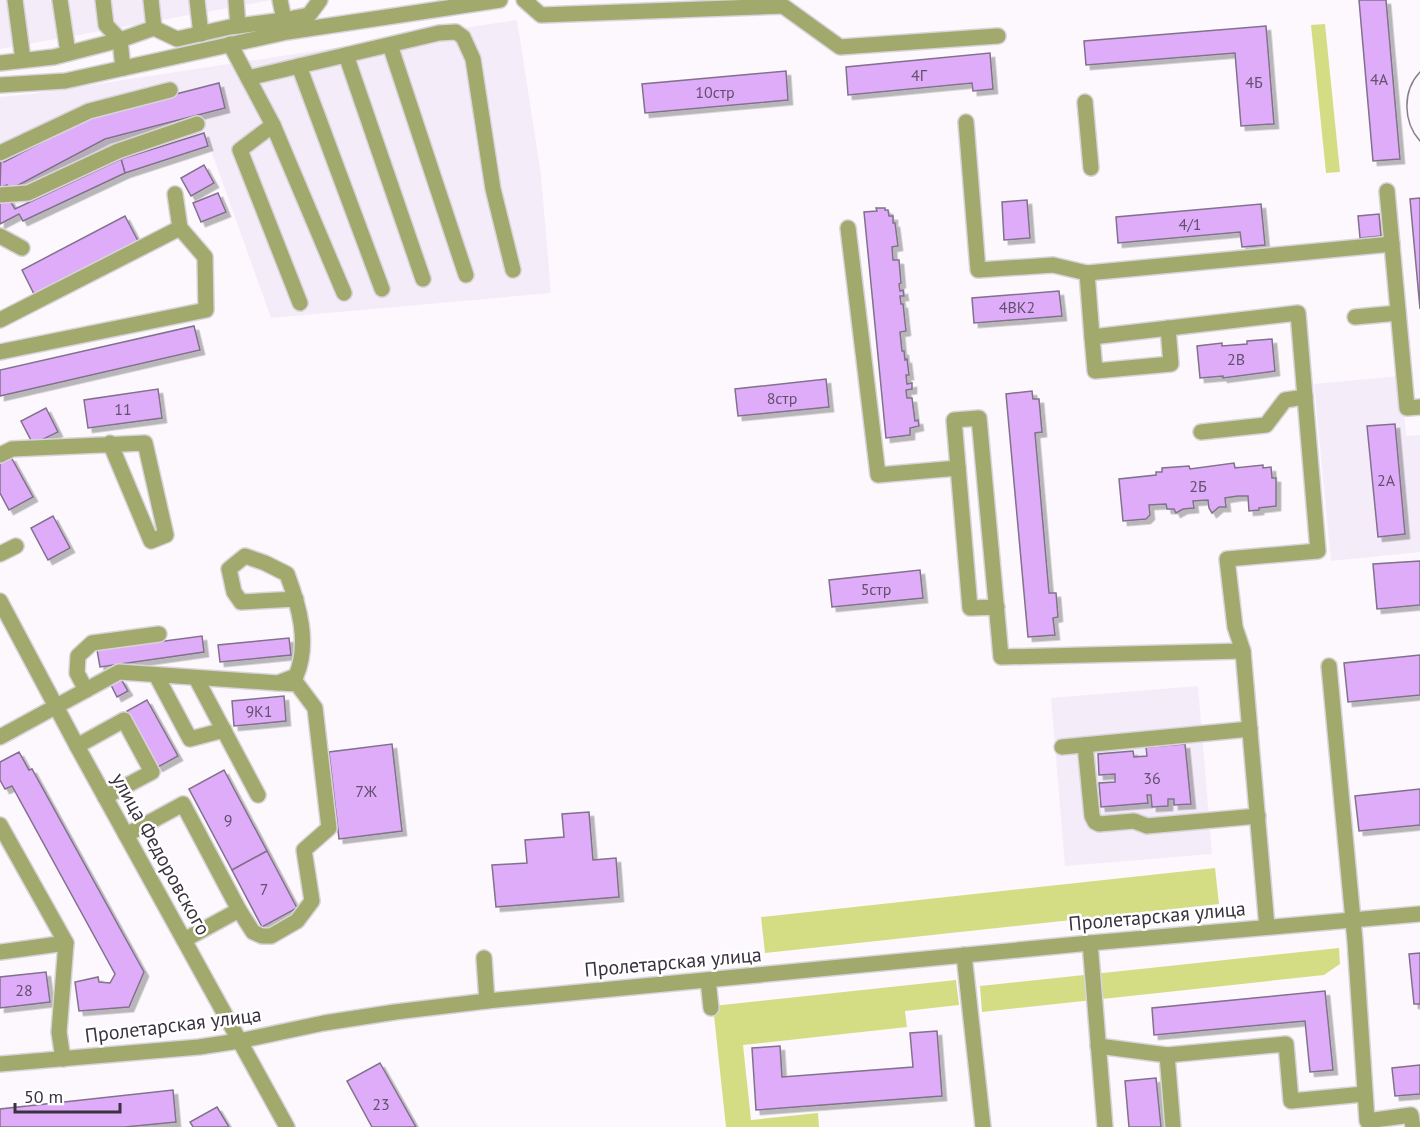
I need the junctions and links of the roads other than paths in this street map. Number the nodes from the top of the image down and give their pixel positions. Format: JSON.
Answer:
{"nodes":[{"id":1,"x":15,"y":0,"type":"edge"},
{"id":2,"x":60,"y":0,"type":"edge"},
{"id":3,"x":103,"y":0,"type":"edge"},
{"id":4,"x":151,"y":0,"type":"edge"},
{"id":5,"x":197,"y":0,"type":"edge"},
{"id":6,"x":236,"y":0,"type":"edge"},
{"id":7,"x":280,"y":0,"type":"edge"},
{"id":8,"x":320,"y":0,"type":"edge"},
{"id":9,"x":500,"y":0,"type":"edge"},
{"id":10,"x":524,"y":0,"type":"edge"},
{"id":11,"x":284,"y":20,"type":"junction"},
{"id":12,"x":238,"y":26,"type":"junction"},
{"id":13,"x":154,"y":28,"type":"junction"},
{"id":14,"x":201,"y":34,"type":"junction"},
{"id":15,"x":998,"y":36,"type":"dead end"},
{"id":16,"x":120,"y":40,"type":"junction"},
{"id":17,"x":230,"y":44,"type":"junction"},
{"id":18,"x":390,"y":45,"type":"junction"},
{"id":19,"x":68,"y":54,"type":"junction"},
{"id":20,"x":346,"y":55,"type":"junction"},
{"id":21,"x":23,"y":60,"type":"junction"},
{"id":22,"x":0,"y":63,"type":"edge"},
{"id":23,"x":299,"y":66,"type":"junction"},
{"id":24,"x":123,"y":68,"type":"junction"},
{"id":25,"x":248,"y":78,"type":"junction"},
{"id":26,"x":0,"y":85,"type":"edge"},
{"id":27,"x":170,"y":90,"type":"dead end"},
{"id":28,"x":1085,"y":102,"type":"dead end"},
{"id":29,"x":966,"y":122,"type":"dead end"},
{"id":30,"x":198,"y":124,"type":"dead end"},
{"id":31,"x":273,"y":125,"type":"junction"},
{"id":32,"x":0,"y":153,"type":"edge"},
{"id":33,"x":1092,"y":168,"type":"dead end"},
{"id":34,"x":1387,"y":191,"type":"dead end"},
{"id":35,"x":175,"y":194,"type":"dead end"},
{"id":36,"x":0,"y":195,"type":"edge"},
{"id":37,"x":180,"y":228,"type":"junction"},
{"id":38,"x":848,"y":228,"type":"dead end"},
{"id":39,"x":0,"y":237,"type":"edge"},
{"id":40,"x":1392,"y":244,"type":"junction"},
{"id":41,"x":22,"y":248,"type":"dead end"},
{"id":42,"x":513,"y":270,"type":"dead end"},
{"id":43,"x":1087,"y":273,"type":"junction"},
{"id":44,"x":466,"y":275,"type":"dead end"},
{"id":45,"x":423,"y":279,"type":"dead end"},
{"id":46,"x":382,"y":289,"type":"dead end"},
{"id":47,"x":344,"y":293,"type":"dead end"},
{"id":48,"x":300,"y":303,"type":"dead end"},
{"id":49,"x":1398,"y":313,"type":"junction"},
{"id":50,"x":1355,"y":317,"type":"dead end"},
{"id":51,"x":0,"y":320,"type":"edge"},
{"id":52,"x":1168,"y":328,"type":"junction"},
{"id":53,"x":1092,"y":337,"type":"junction"},
{"id":54,"x":0,"y":352,"type":"edge"},
{"id":55,"x":1305,"y":397,"type":"junction"},
{"id":56,"x":1420,"y":407,"type":"edge"},
{"id":57,"x":1201,"y":432,"type":"dead end"},
{"id":58,"x":110,"y":444,"type":"junction"},
{"id":59,"x":0,"y":455,"type":"edge"},
{"id":60,"x":958,"y":468,"type":"junction"},
{"id":61,"x":16,"y":546,"type":"dead end"},
{"id":62,"x":0,"y":554,"type":"edge"},
{"id":63,"x":296,"y":599,"type":"dead end"},
{"id":64,"x":0,"y":601,"type":"edge"},
{"id":65,"x":997,"y":607,"type":"junction"},
{"id":66,"x":159,"y":634,"type":"dead end"},
{"id":67,"x":1243,"y":651,"type":"junction"},
{"id":68,"x":1329,"y":666,"type":"dead end"},
{"id":69,"x":156,"y":675,"type":"junction"},
{"id":70,"x":196,"y":678,"type":"junction"},
{"id":71,"x":278,"y":683,"type":"junction"},
{"id":72,"x":86,"y":690,"type":"junction"},
{"id":73,"x":55,"y":706,"type":"junction"},
{"id":74,"x":1250,"y":729,"type":"junction"},
{"id":75,"x":224,"y":730,"type":"junction"},
{"id":76,"x":0,"y":737,"type":"edge"},
{"id":77,"x":1085,"y":745,"type":"junction"},
{"id":78,"x":77,"y":746,"type":"junction"},
{"id":79,"x":1062,"y":747,"type":"dead end"},
{"id":80,"x":258,"y":795,"type":"dead end"},
{"id":81,"x":105,"y":797,"type":"junction"},
{"id":82,"x":1258,"y":816,"type":"junction"},
{"id":83,"x":0,"y":825,"type":"edge"},
{"id":84,"x":126,"y":835,"type":"junction"},
{"id":85,"x":239,"y":910,"type":"junction"},
{"id":86,"x":1420,"y":914,"type":"edge"},
{"id":87,"x":1353,"y":920,"type":"junction"},
{"id":88,"x":1267,"y":927,"type":"junction"},
{"id":89,"x":184,"y":940,"type":"junction"},
{"id":90,"x":1090,"y":943,"type":"junction"},
{"id":91,"x":66,"y":944,"type":"junction"},
{"id":92,"x":0,"y":951,"type":"edge"},
{"id":93,"x":964,"y":955,"type":"junction"},
{"id":94,"x":484,"y":958,"type":"dead end"},
{"id":95,"x":708,"y":980,"type":"junction"},
{"id":96,"x":487,"y":1001,"type":"junction"},
{"id":97,"x":711,"y":1008,"type":"dead end"},
{"id":98,"x":239,"y":1041,"type":"junction"},
{"id":99,"x":1098,"y":1046,"type":"junction"},
{"id":100,"x":1167,"y":1055,"type":"junction"},
{"id":101,"x":63,"y":1059,"type":"junction"},
{"id":102,"x":0,"y":1064,"type":"edge"},
{"id":103,"x":1364,"y":1095,"type":"junction"},
{"id":104,"x":287,"y":1127,"type":"edge"},
{"id":105,"x":983,"y":1127,"type":"edge"},
{"id":106,"x":1105,"y":1127,"type":"edge"},
{"id":107,"x":1173,"y":1127,"type":"edge"},
{"id":108,"x":1413,"y":1127,"type":"edge"}],
"edges":[{"from":1,"to":21,"type":"street"},
{"from":2,"to":19,"type":"street"},
{"from":3,"to":16,"type":"street"},
{"from":4,"to":13,"type":"street"},
{"from":5,"to":14,"type":"street"},
{"from":6,"to":12,"type":"street"},
{"from":7,"to":11,"type":"street"},
{"from":8,"to":11,"type":"street"},
{"from":9,"to":17,"type":"street"},
{"from":10,"to":15,"type":"street"},
{"from":11,"to":12,"type":"street"},
{"from":12,"to":14,"type":"street"},
{"from":13,"to":14,"type":"street"},
{"from":13,"to":16,"type":"street"},
{"from":16,"to":19,"type":"street"},
{"from":16,"to":24,"type":"street"},
{"from":17,"to":24,"type":"street"},
{"from":17,"to":25,"type":"street"},
{"from":18,"to":20,"type":"street"},
{"from":18,"to":42,"type":"street"},
{"from":18,"to":44,"type":"street"},
{"from":19,"to":21,"type":"street"},
{"from":20,"to":23,"type":"street"},
{"from":20,"to":45,"type":"street"},
{"from":21,"to":22,"type":"street"},
{"from":23,"to":25,"type":"street"},
{"from":23,"to":46,"type":"street"},
{"from":24,"to":26,"type":"street"},
{"from":25,"to":31,"type":"street"},
{"from":27,"to":32,"type":"street"},
{"from":28,"to":33,"type":"street"},
{"from":29,"to":43,"type":"street"},
{"from":30,"to":36,"type":"street"},
{"from":31,"to":47,"type":"street"},
{"from":31,"to":48,"type":"street"},
{"from":34,"to":40,"type":"street"},
{"from":35,"to":37,"type":"street"},
{"from":37,"to":51,"type":"street"},
{"from":37,"to":54,"type":"street"},
{"from":38,"to":60,"type":"street"},
{"from":39,"to":41,"type":"street"},
{"from":40,"to":43,"type":"street"},
{"from":40,"to":49,"type":"street"},
{"from":43,"to":53,"type":"street"},
{"from":49,"to":50,"type":"street"},
{"from":49,"to":56,"type":"street"},
{"from":52,"to":53,"type":"street"},
{"from":52,"to":53,"type":"street"},
{"from":52,"to":55,"type":"street"},
{"from":55,"to":57,"type":"street"},
{"from":55,"to":67,"type":"street"},
{"from":58,"to":58,"type":"street"},
{"from":58,"to":59,"type":"street"},
{"from":60,"to":65,"type":"street"},
{"from":60,"to":65,"type":"street"},
{"from":61,"to":62,"type":"street"},
{"from":63,"to":71,"type":"street"},
{"from":64,"to":73,"type":"street","name":"улица Федоровского"},
{"from":65,"to":67,"type":"street"},
{"from":66,"to":72,"type":"street"},
{"from":67,"to":74,"type":"street"},
{"from":68,"to":87,"type":"street"},
{"from":69,"to":70,"type":"street"},
{"from":69,"to":72,"type":"street"},
{"from":69,"to":75,"type":"street"},
{"from":70,"to":71,"type":"street"},
{"from":70,"to":75,"type":"street"},
{"from":71,"to":85,"type":"street"},
{"from":72,"to":73,"type":"street"},
{"from":73,"to":76,"type":"street"},
{"from":73,"to":78,"type":"street","name":"улица Федоровского"},
{"from":74,"to":77,"type":"street"},
{"from":74,"to":82,"type":"street"},
{"from":75,"to":80,"type":"street"},
{"from":77,"to":79,"type":"street"},
{"from":77,"to":82,"type":"street"},
{"from":78,"to":81,"type":"street","name":"улица Федоровского"},
{"from":78,"to":81,"type":"street"},
{"from":81,"to":84,"type":"street","name":"улица Федоровского"},
{"from":82,"to":88,"type":"street"},
{"from":83,"to":91,"type":"street"},
{"from":84,"to":85,"type":"street"},
{"from":84,"to":89,"type":"street","name":"улица Федоровского"},
{"from":85,"to":89,"type":"street"},
{"from":86,"to":87,"type":"street","name":"Пролетарская улица"},
{"from":87,"to":88,"type":"street","name":"Пролетарская улица"},
{"from":87,"to":103,"type":"street"},
{"from":88,"to":90,"type":"street","name":"Пролетарская улица"},
{"from":89,"to":98,"type":"street","name":"улица Федоровского"},
{"from":90,"to":93,"type":"street","name":"Пролетарская улица"},
{"from":90,"to":99,"type":"street"},
{"from":91,"to":92,"type":"street"},
{"from":91,"to":101,"type":"street"},
{"from":93,"to":95,"type":"street","name":"Пролетарская улица"},
{"from":93,"to":105,"type":"street"},
{"from":94,"to":96,"type":"street"},
{"from":95,"to":96,"type":"street","name":"Пролетарская улица"},
{"from":95,"to":97,"type":"street"},
{"from":96,"to":98,"type":"street","name":"Пролетарская улица"},
{"from":98,"to":101,"type":"street","name":"Пролетарская улица"},
{"from":98,"to":104,"type":"street","name":"улица Федоровского"},
{"from":99,"to":100,"type":"street"},
{"from":99,"to":106,"type":"street"},
{"from":100,"to":103,"type":"street"},
{"from":100,"to":107,"type":"street"},
{"from":101,"to":102,"type":"street","name":"Пролетарская улица"},
{"from":103,"to":108,"type":"street"}]}
